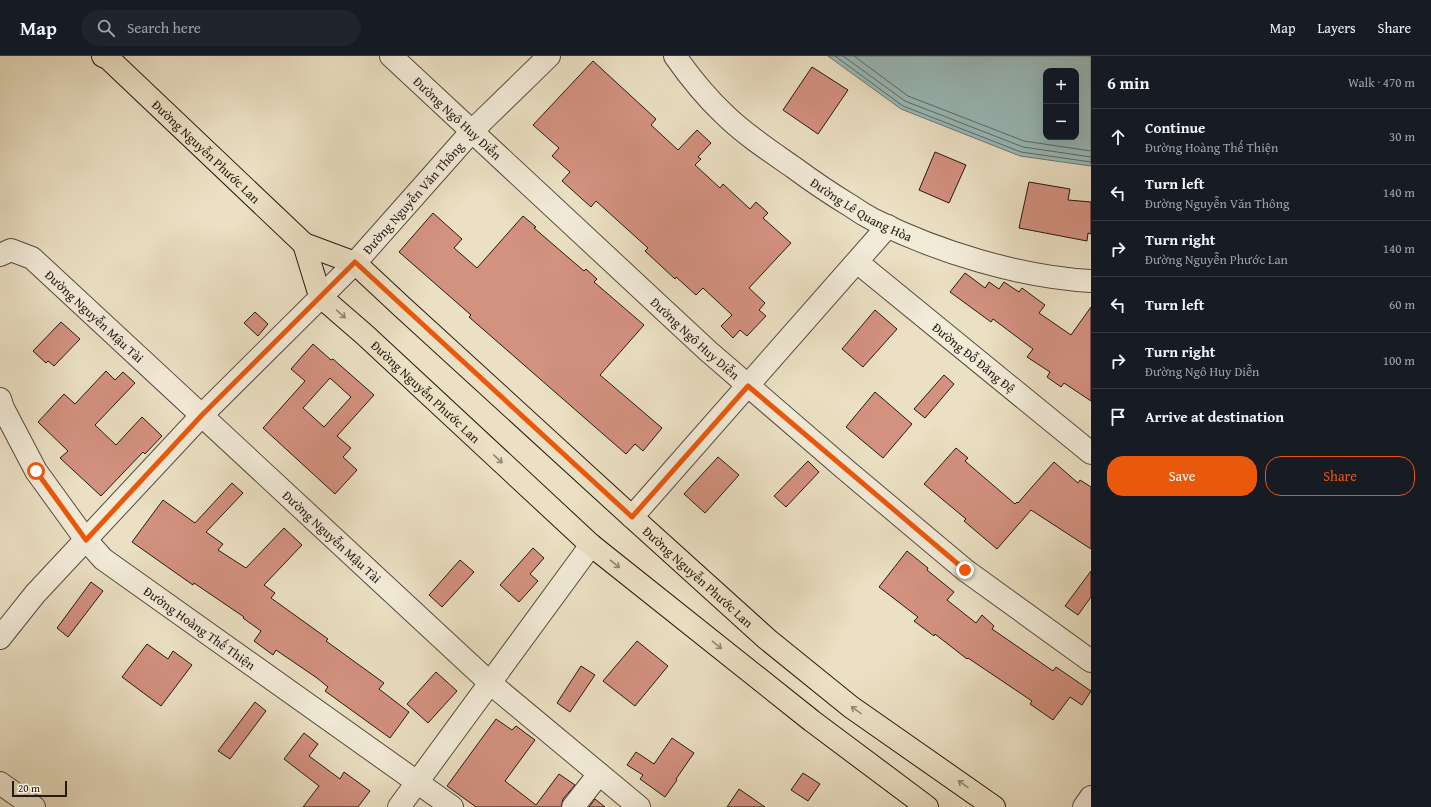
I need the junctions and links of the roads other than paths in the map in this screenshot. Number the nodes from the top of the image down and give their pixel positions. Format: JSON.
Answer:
{"nodes":[{"id":1,"x":391,"y":56,"type":"edge"},
{"id":2,"x":549,"y":56,"type":"edge"},
{"id":3,"x":675,"y":56,"type":"edge"},
{"id":4,"x":106,"y":57,"type":"edge"},
{"id":5,"x":472,"y":131,"type":"junction"},
{"id":6,"x":888,"y":226,"type":"junction"},
{"id":7,"x":304,"y":244,"type":"junction"},
{"id":8,"x":0,"y":255,"type":"edge"},
{"id":9,"x":355,"y":262,"type":"junction"},
{"id":10,"x":857,"y":262,"type":"junction"},
{"id":11,"x":1091,"y":281,"type":"edge"},
{"id":12,"x":320,"y":296,"type":"junction"},
{"id":13,"x":748,"y":386,"type":"junction"},
{"id":14,"x":0,"y":399,"type":"edge"},
{"id":15,"x":202,"y":415,"type":"junction"},
{"id":16,"x":1091,"y":454,"type":"edge"},
{"id":17,"x":632,"y":517,"type":"junction"},
{"id":18,"x":86,"y":540,"type":"junction"},
{"id":19,"x":591,"y":545,"type":"junction"},
{"id":20,"x":0,"y":638,"type":"edge"},
{"id":21,"x":1091,"y":662,"type":"edge"},
{"id":22,"x":490,"y":683,"type":"junction"},
{"id":23,"x":599,"y":774,"type":"junction"},
{"id":24,"x":418,"y":782,"type":"junction"},
{"id":25,"x":0,"y":783,"type":"edge"},
{"id":26,"x":1091,"y":797,"type":"edge"},
{"id":27,"x":34,"y":807,"type":"edge"},
{"id":28,"x":399,"y":807,"type":"edge"},
{"id":29,"x":452,"y":807,"type":"edge"},
{"id":30,"x":572,"y":807,"type":"edge"},
{"id":31,"x":639,"y":807,"type":"edge"},
{"id":32,"x":927,"y":807,"type":"edge"},
{"id":33,"x":994,"y":807,"type":"edge"},
{"id":34,"x":1084,"y":807,"type":"edge"}],
"edges":[{"from":1,"to":5,"type":"street","name":"Đường Ngô Huy Diễn"},
{"from":2,"to":5,"type":"street","name":"Đường Nguyễn Văn Thông"},
{"from":3,"to":6,"type":"street","name":"Đường Lê Quang Hòa"},
{"from":4,"to":7,"type":"main road","name":"Đường Nguyễn Phước Lan"},
{"from":5,"to":9,"type":"street","name":"Đường Nguyễn Văn Thông"},
{"from":5,"to":13,"type":"street","name":"Đường Ngô Huy Diễn"},
{"from":6,"to":10,"type":"street"},
{"from":6,"to":11,"type":"street","name":"Đường Lê Quang Hòa"},
{"from":7,"to":9,"type":"main road","name":"Đường Nguyễn Phước Lan"},
{"from":7,"to":12,"type":"main road","name":"Đường Nguyễn Phước Lan"},
{"from":8,"to":15,"type":"street","name":"Đường Nguyễn Mậu Tài"},
{"from":9,"to":12,"type":"street","name":"Đường Nguyễn Văn Thông"},
{"from":9,"to":17,"type":"main road","name":"Đường Nguyễn Phước Lan"},
{"from":10,"to":13,"type":"street"},
{"from":10,"to":16,"type":"street","name":"Đường Đỗ Đăng Đệ"},
{"from":12,"to":15,"type":"street","name":"Đường Nguyễn Văn Thông"},
{"from":12,"to":19,"type":"main road","name":"Đường Nguyễn Phước Lan","one_way":true},
{"from":13,"to":17,"type":"street"},
{"from":13,"to":21,"type":"street","name":"Đường Ngô Huy Diễn"},
{"from":14,"to":18,"type":"street","name":"Đường Hoàng Thế Thiện"},
{"from":15,"to":18,"type":"street","name":"Đường Nguyễn Văn Thông"},
{"from":15,"to":22,"type":"street","name":"Đường Nguyễn Mậu Tài"},
{"from":33,"to":17,"type":"main road","name":"Đường Nguyễn Phước Lan","one_way":true},
{"from":18,"to":20,"type":"street","name":"Đường Nguyễn Văn Thông"},
{"from":18,"to":24,"type":"street","name":"Đường Hoàng Thế Thiện"},
{"from":19,"to":22,"type":"street"},
{"from":19,"to":32,"type":"main road","name":"Đường Nguyễn Phước Lan","one_way":true},
{"from":22,"to":23,"type":"street","name":"Đường Nguyễn Mậu Tài"},
{"from":22,"to":24,"type":"street"},
{"from":23,"to":30,"type":"street"},
{"from":23,"to":31,"type":"street","name":"Đường Nguyễn Mậu Tài"},
{"from":24,"to":28,"type":"street"},
{"from":24,"to":29,"type":"street","name":"Đường Hoàng Thế Thiện"},
{"from":25,"to":27,"type":"street"},
{"from":26,"to":34,"type":"street"}]}
